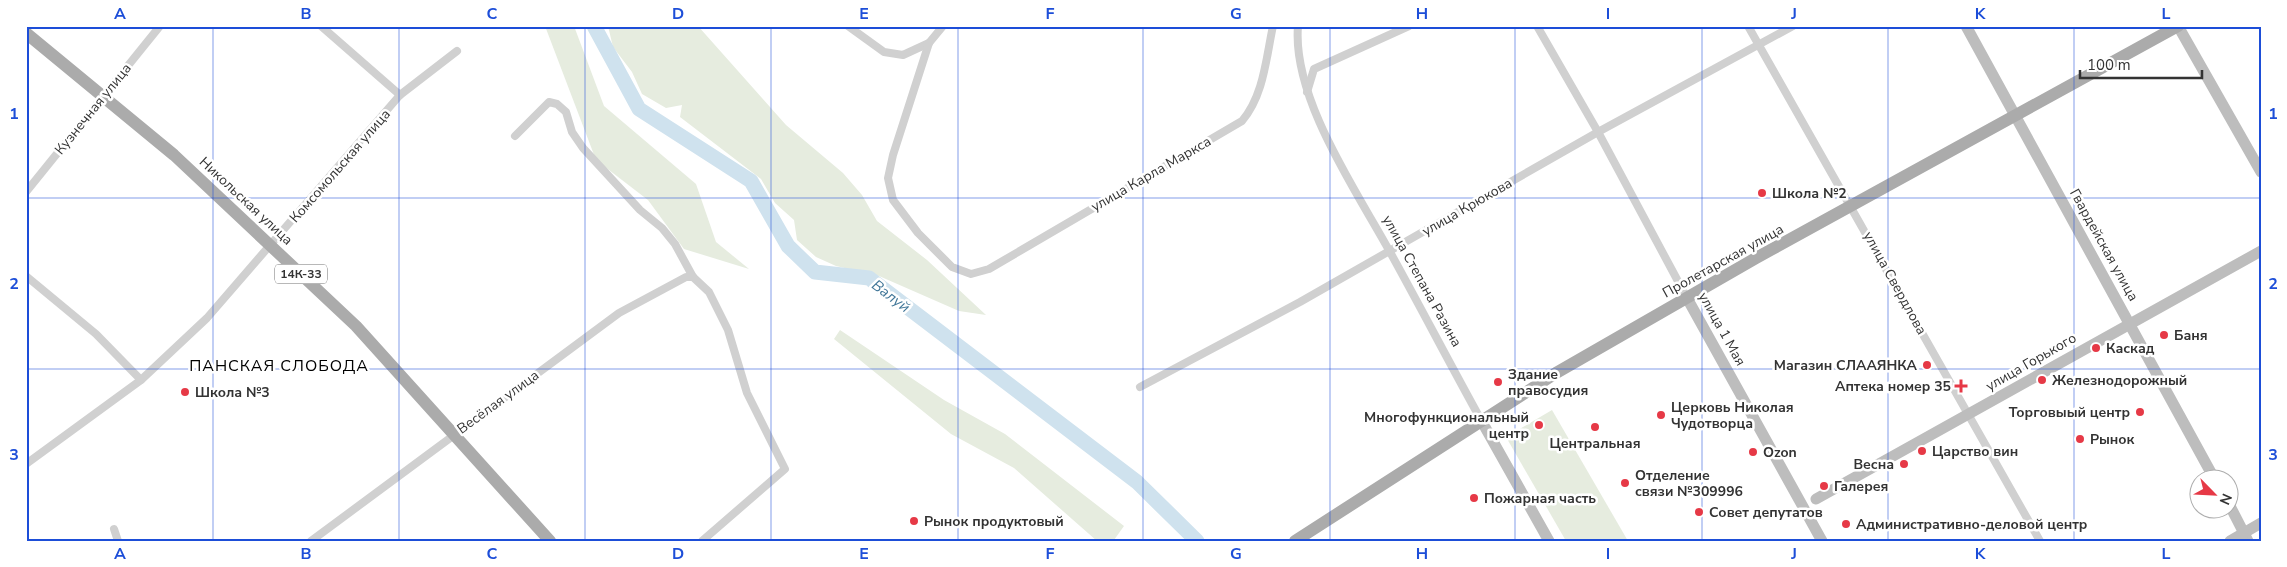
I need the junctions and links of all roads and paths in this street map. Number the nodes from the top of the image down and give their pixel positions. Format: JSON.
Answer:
{"nodes":[{"id":1,"x":160,"y":26,"type":"edge"},
{"id":2,"x":321,"y":26,"type":"edge"},
{"id":3,"x":848,"y":26,"type":"edge"},
{"id":4,"x":943,"y":26,"type":"edge"},
{"id":5,"x":1273,"y":26,"type":"edge"},
{"id":6,"x":1298,"y":26,"type":"edge"},
{"id":7,"x":1409,"y":26,"type":"edge"},
{"id":8,"x":1537,"y":26,"type":"edge"},
{"id":9,"x":1748,"y":26,"type":"edge"},
{"id":10,"x":1793,"y":26,"type":"edge"},
{"id":11,"x":1966,"y":26,"type":"edge"},
{"id":12,"x":2178,"y":26,"type":"edge"},
{"id":13,"x":26,"y":33,"type":"edge"},
{"id":14,"x":929,"y":43,"type":"junction"},
{"id":15,"x":1760,"y":45,"type":"junction"},
{"id":16,"x":457,"y":51,"type":"dead end"},
{"id":17,"x":1307,"y":92,"type":"junction"},
{"id":18,"x":400,"y":95,"type":"junction"},
{"id":19,"x":104,"y":96,"type":"junction"},
{"id":20,"x":2015,"y":114,"type":"junction"},
{"id":21,"x":1598,"y":132,"type":"junction"},
{"id":22,"x":515,"y":136,"type":"dead end"},
{"id":23,"x":2261,"y":172,"type":"edge"},
{"id":24,"x":26,"y":192,"type":"edge"},
{"id":25,"x":1852,"y":206,"type":"junction"},
{"id":26,"x":272,"y":245,"type":"junction"},
{"id":27,"x":1390,"y":251,"type":"junction"},
{"id":28,"x":2261,"y":251,"type":"edge"},
{"id":29,"x":26,"y":276,"type":"edge"},
{"id":30,"x":693,"y":276,"type":"junction"},
{"id":31,"x":1687,"y":298,"type":"junction"},
{"id":32,"x":2130,"y":322,"type":"junction"},
{"id":33,"x":141,"y":380,"type":"junction"},
{"id":34,"x":1140,"y":387,"type":"dead end"},
{"id":35,"x":1969,"y":415,"type":"junction"},
{"id":36,"x":1481,"y":420,"type":"junction"},
{"id":37,"x":453,"y":435,"type":"junction"},
{"id":38,"x":26,"y":464,"type":"edge"},
{"id":39,"x":2210,"y":470,"type":"edge"},
{"id":40,"x":1816,"y":499,"type":"dead end"},
{"id":41,"x":2237,"y":520,"type":"edge"},
{"id":42,"x":2261,"y":523,"type":"edge"},
{"id":43,"x":114,"y":529,"type":"dead end"},
{"id":44,"x":2246,"y":537,"type":"edge"},
{"id":45,"x":118,"y":541,"type":"edge"},
{"id":46,"x":311,"y":541,"type":"edge"},
{"id":47,"x":550,"y":541,"type":"edge"},
{"id":48,"x":702,"y":541,"type":"edge"},
{"id":49,"x":1295,"y":541,"type":"edge"},
{"id":50,"x":1549,"y":541,"type":"edge"},
{"id":51,"x":1822,"y":541,"type":"edge"},
{"id":52,"x":2040,"y":541,"type":"edge"},
{"id":53,"x":2230,"y":541,"type":"edge"}],
"edges":[{"from":1,"to":19,"type":"street","name":"Кузнечная улица"},
{"from":2,"to":18,"type":"street"},
{"from":3,"to":14,"type":"street"},
{"from":4,"to":14,"type":"street"},
{"from":5,"to":14,"type":"street","name":"улица Карла Маркса"},
{"from":6,"to":17,"type":"street","name":"улица Степана Разина"},
{"from":7,"to":17,"type":"street"},
{"from":8,"to":21,"type":"street","name":"улица 1 Мая"},
{"from":9,"to":15,"type":"street","name":"улица Свердлова"},
{"from":10,"to":15,"type":"street","name":"улица Крюкова"},
{"from":11,"to":20,"type":"street","name":"Гвардейская улица"},
{"from":12,"to":20,"type":"main road","name":"Пролетарская улица"},
{"from":12,"to":23,"type":"street"},
{"from":13,"to":19,"type":"main road","name":"Никольская улица","number":"14К-33"},
{"from":15,"to":21,"type":"street","name":"улица Крюкова"},
{"from":15,"to":25,"type":"street","name":"улица Свердлова"},
{"from":16,"to":18,"type":"street","name":"Комсомольская улица"},
{"from":17,"to":27,"type":"street","name":"улица Степана Разина"},
{"from":18,"to":26,"type":"street","name":"Комсомольская улица"},
{"from":19,"to":24,"type":"street","name":"Кузнечная улица"},
{"from":19,"to":26,"type":"main road","name":"Никольская улица","number":"14К-33"},
{"from":20,"to":25,"type":"main road","name":"Пролетарская улица"},
{"from":20,"to":32,"type":"street","name":"Гвардейская улица"},
{"from":21,"to":27,"type":"street","name":"улица Крюкова"},
{"from":21,"to":31,"type":"street","name":"улица 1 Мая"},
{"from":22,"to":30,"type":"street"},
{"from":25,"to":31,"type":"main road","name":"Пролетарская улица"},
{"from":25,"to":35,"type":"street","name":"улица Свердлова"},
{"from":26,"to":33,"type":"street","name":"Комсомольская улица"},
{"from":26,"to":37,"type":"main road","name":"Никольская улица","number":"14К-33"},
{"from":27,"to":34,"type":"street","name":"улица Крюкова"},
{"from":27,"to":36,"type":"street","name":"улица Степана Разина"},
{"from":28,"to":32,"type":"street","name":"улица Горького"},
{"from":29,"to":33,"type":"street"},
{"from":30,"to":37,"type":"street","name":"Весёлая улица"},
{"from":30,"to":48,"type":"street"},
{"from":31,"to":36,"type":"main road","name":"Пролетарская улица"},
{"from":31,"to":51,"type":"street","name":"улица 1 Мая"},
{"from":32,"to":35,"type":"street","name":"улица Горького"},
{"from":32,"to":39,"type":"street","name":"Гвардейская улица"},
{"from":33,"to":38,"type":"street","name":"Комсомольская улица"},
{"from":35,"to":40,"type":"street","name":"улица Горького"},
{"from":35,"to":52,"type":"street","name":"улица Свердлова"},
{"from":36,"to":49,"type":"main road","name":"Пролетарская улица"},
{"from":36,"to":50,"type":"street","name":"улица Степана Разина"},
{"from":37,"to":46,"type":"street","name":"Весёлая улица"},
{"from":37,"to":47,"type":"main road","name":"Никольская улица","number":"14К-33"},
{"from":41,"to":44,"type":"street"},
{"from":42,"to":44,"type":"street"},
{"from":43,"to":45,"type":"street"},
{"from":44,"to":53,"type":"street"}]}
